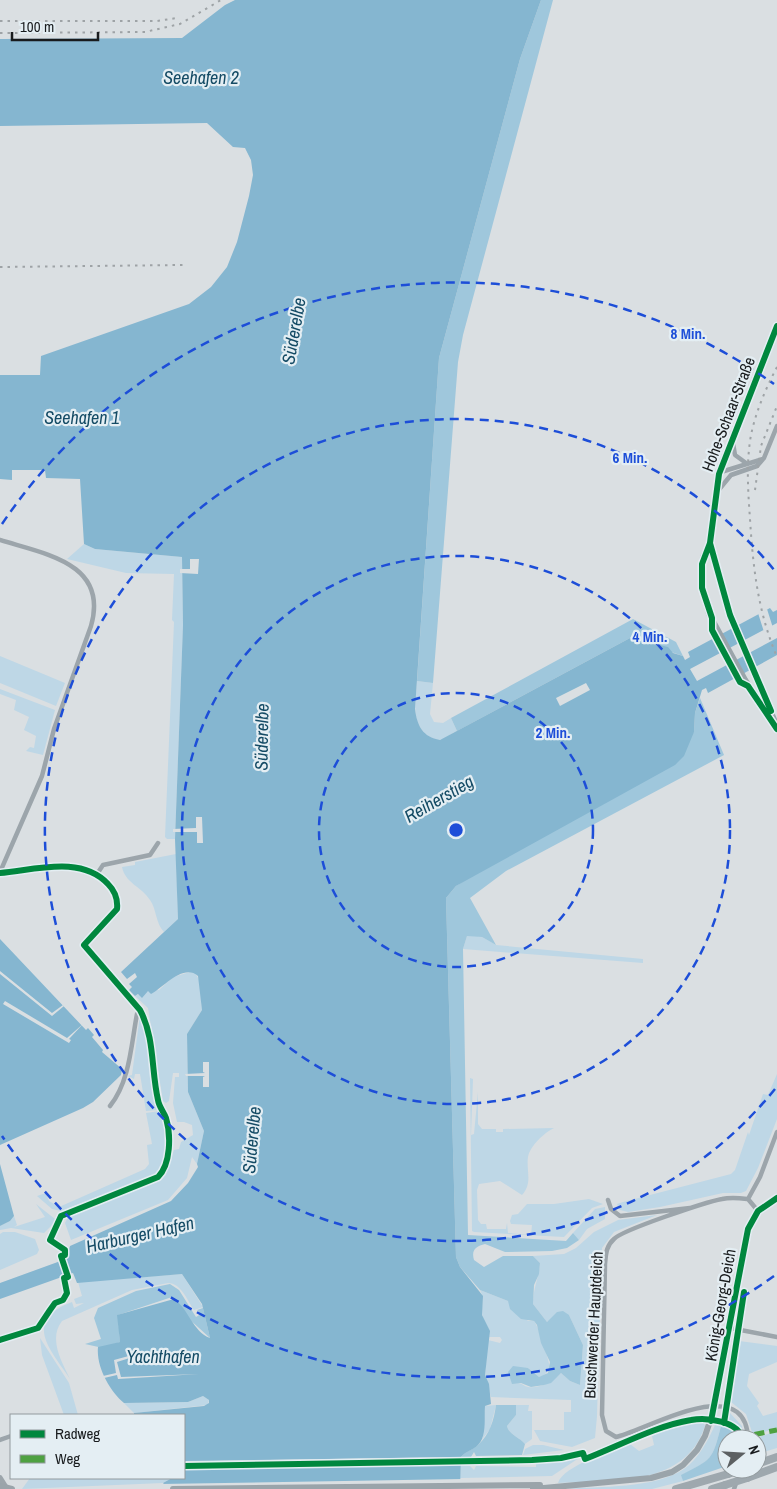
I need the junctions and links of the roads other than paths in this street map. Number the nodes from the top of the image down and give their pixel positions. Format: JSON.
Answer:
{"nodes":[{"id":1,"x":777,"y":326,"type":"edge"},
{"id":2,"x":777,"y":426,"type":"edge"},
{"id":3,"x":733,"y":434,"type":"junction"},
{"id":4,"x":764,"y":458,"type":"junction"},
{"id":5,"x":723,"y":461,"type":"junction"},
{"id":6,"x":746,"y":463,"type":"junction"},
{"id":7,"x":727,"y":468,"type":"junction"},
{"id":8,"x":735,"y":472,"type":"junction"},
{"id":9,"x":719,"y":474,"type":"junction"},
{"id":10,"x":715,"y":496,"type":"junction"},
{"id":11,"x":0,"y":540,"type":"edge"},
{"id":12,"x":710,"y":543,"type":"junction"},
{"id":13,"x":777,"y":727,"type":"edge"},
{"id":14,"x":158,"y":843,"type":"dead end"},
{"id":15,"x":0,"y":872,"type":"edge"},
{"id":16,"x":97,"y":874,"type":"junction"},
{"id":17,"x":140,"y":1010,"type":"junction"},
{"id":18,"x":110,"y":1106,"type":"dead end"},
{"id":19,"x":777,"y":1132,"type":"edge"},
{"id":20,"x":777,"y":1198,"type":"edge"},
{"id":21,"x":748,"y":1199,"type":"junction"},
{"id":22,"x":608,"y":1200,"type":"dead end"},
{"id":23,"x":692,"y":1208,"type":"junction"},
{"id":24,"x":758,"y":1211,"type":"junction"},
{"id":25,"x":50,"y":1240,"type":"dead end"},
{"id":26,"x":38,"y":1328,"type":"dead end"},
{"id":27,"x":730,"y":1328,"type":"junction"},
{"id":28,"x":777,"y":1337,"type":"edge"},
{"id":29,"x":0,"y":1340,"type":"edge"},
{"id":30,"x":715,"y":1406,"type":"junction"},
{"id":31,"x":746,"y":1429,"type":"edge"},
{"id":32,"x":777,"y":1467,"type":"edge"},
{"id":33,"x":717,"y":1477,"type":"edge"},
{"id":34,"x":0,"y":1478,"type":"edge"},
{"id":35,"x":3,"y":1486,"type":"edge"},
{"id":36,"x":530,"y":1487,"type":"edge"},
{"id":37,"x":12,"y":1489,"type":"edge"},
{"id":38,"x":173,"y":1489,"type":"edge"},
{"id":39,"x":676,"y":1489,"type":"edge"},
{"id":40,"x":712,"y":1489,"type":"edge"}],
"edges":[{"from":1,"to":3,"type":"main road","name":"Hohe-Schaar-Straße"},
{"from":2,"to":4,"type":"street"},
{"from":3,"to":5,"type":"main road","name":"Hohe-Schaar-Straße"},
{"from":3,"to":6,"type":"street"},
{"from":4,"to":6,"type":"street"},
{"from":4,"to":8,"type":"street"},
{"from":5,"to":7,"type":"street"},
{"from":5,"to":9,"type":"main road","name":"Hohe-Schaar-Straße"},
{"from":6,"to":7,"type":"street"},
{"from":7,"to":8,"type":"street"},
{"from":7,"to":9,"type":"street"},
{"from":8,"to":10,"type":"street"},
{"from":9,"to":10,"type":"main road","name":"Hohe-Schaar-Straße"},
{"from":10,"to":12,"type":"main road","name":"Hohe-Schaar-Straße"},
{"from":11,"to":15,"type":"street"},
{"from":12,"to":13,"type":"main road","name":"Hohe-Schaar-Straße"},
{"from":12,"to":13,"type":"main road","name":"Hohe-Schaar-Straße"},
{"from":14,"to":16,"type":"street"},
{"from":15,"to":16,"type":"street"},
{"from":16,"to":17,"type":"street"},
{"from":17,"to":18,"type":"street"},
{"from":17,"to":25,"type":"street"},
{"from":19,"to":21,"type":"street"},
{"from":20,"to":24,"type":"main road"},
{"from":21,"to":23,"type":"street","name":"Buschwerder Hauptdeich"},
{"from":21,"to":24,"type":"street"},
{"from":22,"to":23,"type":"street"},
{"from":23,"to":30,"type":"street","name":"Buschwerder Hauptdeich"},
{"from":24,"to":27,"type":"main road","name":"König-Georg-Deich"},
{"from":26,"to":29,"type":"street"},
{"from":27,"to":28,"type":"street"},
{"from":27,"to":30,"type":"main road","name":"König-Georg-Deich"},
{"from":30,"to":31,"type":"street"},
{"from":30,"to":36,"type":"main road","name":"König-Georg-Deich"},
{"from":32,"to":40,"type":"highway","bridge":true},
{"from":33,"to":39,"type":"highway","bridge":true},
{"from":34,"to":35,"type":"street"},
{"from":35,"to":37,"type":"main road"},
{"from":36,"to":38,"type":"main road","name":"König-Georg-Deich"}]}
